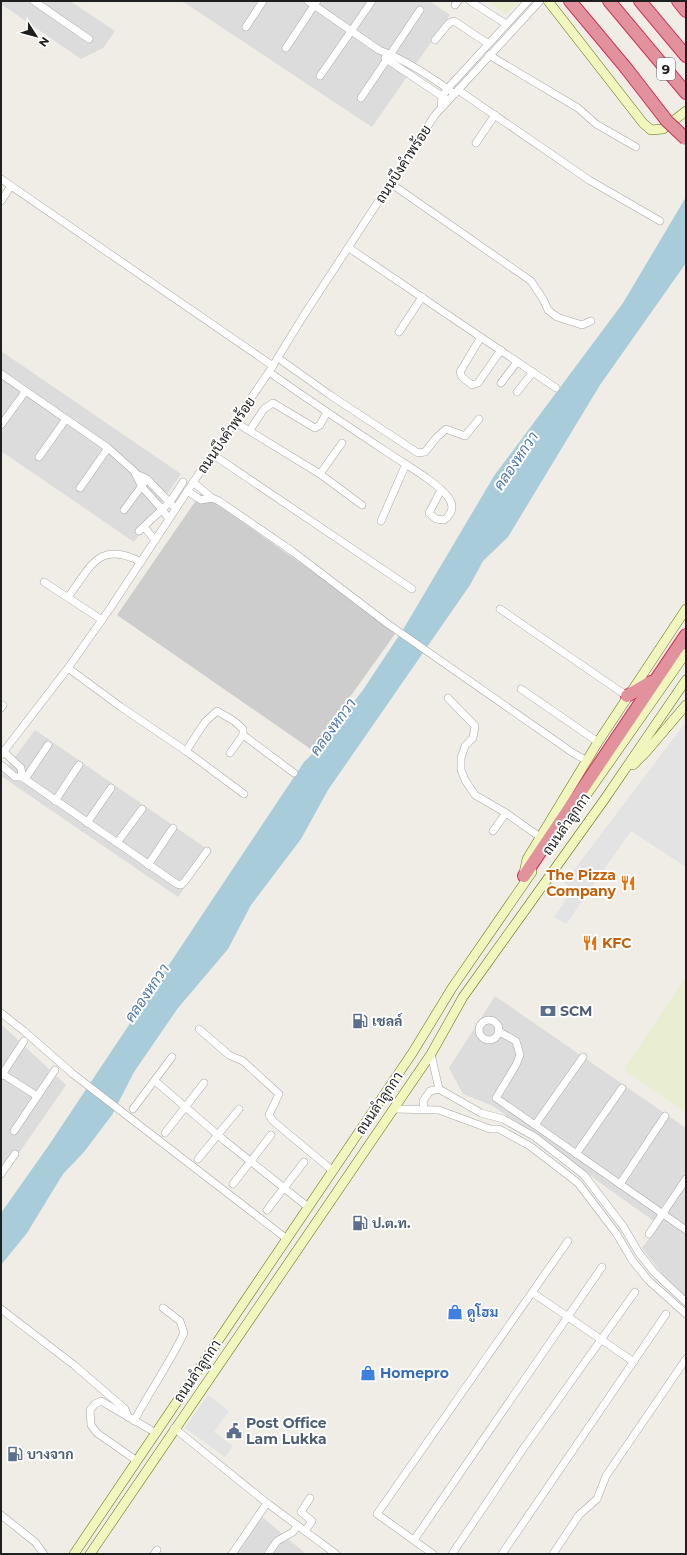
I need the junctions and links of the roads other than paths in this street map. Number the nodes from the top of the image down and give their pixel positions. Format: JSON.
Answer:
{"nodes":[{"id":1,"x":34,"y":1,"type":"edge"},
{"id":2,"x":263,"y":1,"type":"edge"},
{"id":3,"x":372,"y":1,"type":"edge"},
{"id":4,"x":470,"y":1,"type":"edge"},
{"id":5,"x":528,"y":1,"type":"edge"},
{"id":6,"x":540,"y":1,"type":"edge"},
{"id":7,"x":548,"y":1,"type":"edge"},
{"id":8,"x":570,"y":1,"type":"edge"},
{"id":9,"x":609,"y":1,"type":"edge"},
{"id":10,"x":640,"y":1,"type":"edge"},
{"id":11,"x":678,"y":1,"type":"edge"},
{"id":12,"x":313,"y":2,"type":"edge"},
{"id":13,"x":420,"y":10,"type":"dead end"},
{"id":14,"x":686,"y":11,"type":"edge"},
{"id":15,"x":506,"y":24,"type":"junction"},
{"id":16,"x":246,"y":27,"type":"dead end"},
{"id":17,"x":352,"y":31,"type":"junction"},
{"id":18,"x":89,"y":39,"type":"dead end"},
{"id":19,"x":435,"y":40,"type":"dead end"},
{"id":20,"x":488,"y":43,"type":"junction"},
{"id":21,"x":286,"y":48,"type":"dead end"},
{"id":22,"x":489,"y":55,"type":"junction"},
{"id":23,"x":686,"y":56,"type":"edge"},
{"id":24,"x":389,"y":57,"type":"junction"},
{"id":25,"x":423,"y":72,"type":"junction"},
{"id":26,"x":320,"y":76,"type":"dead end"},
{"id":27,"x":418,"y":80,"type":"junction"},
{"id":28,"x":448,"y":88,"type":"junction"},
{"id":29,"x":457,"y":92,"type":"junction"},
{"id":30,"x":686,"y":93,"type":"edge"},
{"id":31,"x":442,"y":97,"type":"junction"},
{"id":32,"x":361,"y":98,"type":"dead end"},
{"id":33,"x":449,"y":101,"type":"junction"},
{"id":34,"x":441,"y":108,"type":"junction"},
{"id":35,"x":686,"y":111,"type":"edge"},
{"id":36,"x":495,"y":115,"type":"junction"},
{"id":37,"x":667,"y":121,"type":"junction"},
{"id":38,"x":686,"y":140,"type":"edge"},
{"id":39,"x":476,"y":144,"type":"dead end"},
{"id":40,"x":636,"y":147,"type":"dead end"},
{"id":41,"x":686,"y":149,"type":"edge"},
{"id":42,"x":1,"y":179,"type":"edge"},
{"id":43,"x":390,"y":183,"type":"junction"},
{"id":44,"x":10,"y":186,"type":"junction"},
{"id":45,"x":1,"y":201,"type":"edge"},
{"id":46,"x":660,"y":221,"type":"dead end"},
{"id":47,"x":349,"y":248,"type":"junction"},
{"id":48,"x":422,"y":297,"type":"junction"},
{"id":49,"x":591,"y":321,"type":"dead end"},
{"id":50,"x":399,"y":332,"type":"dead end"},
{"id":51,"x":481,"y":337,"type":"junction"},
{"id":52,"x":500,"y":350,"type":"junction"},
{"id":53,"x":278,"y":358,"type":"junction"},
{"id":54,"x":517,"y":362,"type":"junction"},
{"id":55,"x":271,"y":369,"type":"junction"},
{"id":56,"x":533,"y":372,"type":"junction"},
{"id":57,"x":1,"y":374,"type":"edge"},
{"id":58,"x":501,"y":383,"type":"dead end"},
{"id":59,"x":556,"y":388,"type":"dead end"},
{"id":60,"x":25,"y":392,"type":"junction"},
{"id":61,"x":517,"y":392,"type":"dead end"},
{"id":62,"x":327,"y":412,"type":"junction"},
{"id":63,"x":66,"y":419,"type":"junction"},
{"id":64,"x":479,"y":419,"type":"dead end"},
{"id":65,"x":236,"y":422,"type":"junction"},
{"id":66,"x":1,"y":425,"type":"edge"},
{"id":67,"x":250,"y":430,"type":"junction"},
{"id":68,"x":342,"y":442,"type":"dead end"},
{"id":69,"x":108,"y":448,"type":"junction"},
{"id":70,"x":212,"y":454,"type":"junction"},
{"id":71,"x":39,"y":457,"type":"dead end"},
{"id":72,"x":406,"y":464,"type":"junction"},
{"id":73,"x":136,"y":474,"type":"junction"},
{"id":74,"x":320,"y":474,"type":"junction"},
{"id":75,"x":147,"y":479,"type":"junction"},
{"id":76,"x":183,"y":482,"type":"dead end"},
{"id":77,"x":193,"y":482,"type":"junction"},
{"id":78,"x":142,"y":487,"type":"junction"},
{"id":79,"x":80,"y":488,"type":"dead end"},
{"id":80,"x":441,"y":490,"type":"dead end"},
{"id":81,"x":187,"y":491,"type":"junction"},
{"id":82,"x":212,"y":498,"type":"junction"},
{"id":83,"x":170,"y":502,"type":"junction"},
{"id":84,"x":362,"y":505,"type":"dead end"},
{"id":85,"x":162,"y":509,"type":"junction"},
{"id":86,"x":175,"y":509,"type":"junction"},
{"id":87,"x":124,"y":510,"type":"dead end"},
{"id":88,"x":169,"y":519,"type":"junction"},
{"id":89,"x":381,"y":521,"type":"dead end"},
{"id":90,"x":155,"y":540,"type":"junction"},
{"id":91,"x":141,"y":562,"type":"junction"},
{"id":92,"x":44,"y":582,"type":"dead end"},
{"id":93,"x":412,"y":589,"type":"dead end"},
{"id":94,"x":68,"y":597,"type":"junction"},
{"id":95,"x":500,"y":609,"type":"dead end"},
{"id":96,"x":686,"y":609,"type":"edge"},
{"id":97,"x":102,"y":620,"type":"junction"},
{"id":98,"x":686,"y":635,"type":"edge"},
{"id":99,"x":686,"y":653,"type":"edge"},
{"id":100,"x":68,"y":668,"type":"junction"},
{"id":101,"x":654,"y":680,"type":"junction"},
{"id":102,"x":686,"y":680,"type":"edge"},
{"id":103,"x":521,"y":689,"type":"dead end"},
{"id":104,"x":628,"y":696,"type":"junction"},
{"id":105,"x":448,"y":698,"type":"dead end"},
{"id":106,"x":686,"y":698,"type":"edge"},
{"id":107,"x":686,"y":704,"type":"edge"},
{"id":108,"x":243,"y":735,"type":"junction"},
{"id":109,"x":598,"y":742,"type":"junction"},
{"id":110,"x":48,"y":745,"type":"dead end"},
{"id":111,"x":186,"y":751,"type":"junction"},
{"id":112,"x":646,"y":752,"type":"junction"},
{"id":113,"x":2,"y":753,"type":"edge"},
{"id":114,"x":230,"y":753,"type":"dead end"},
{"id":115,"x":586,"y":761,"type":"junction"},
{"id":116,"x":1,"y":765,"type":"edge"},
{"id":117,"x":79,"y":765,"type":"dead end"},
{"id":118,"x":294,"y":773,"type":"dead end"},
{"id":119,"x":24,"y":778,"type":"junction"},
{"id":120,"x":618,"y":779,"type":"junction"},
{"id":121,"x":111,"y":788,"type":"dead end"},
{"id":122,"x":244,"y":794,"type":"dead end"},
{"id":123,"x":55,"y":801,"type":"junction"},
{"id":124,"x":142,"y":809,"type":"dead end"},
{"id":125,"x":506,"y":813,"type":"junction"},
{"id":126,"x":87,"y":823,"type":"junction"},
{"id":127,"x":173,"y":828,"type":"dead end"},
{"id":128,"x":493,"y":831,"type":"dead end"},
{"id":129,"x":540,"y":838,"type":"junction"},
{"id":130,"x":117,"y":843,"type":"junction"},
{"id":131,"x":207,"y":851,"type":"dead end"},
{"id":132,"x":148,"y":865,"type":"junction"},
{"id":133,"x":524,"y":876,"type":"junction"},
{"id":134,"x":517,"y":893,"type":"junction"},
{"id":135,"x":1,"y":1013,"type":"edge"},
{"id":136,"x":199,"y":1028,"type":"dead end"},
{"id":137,"x":498,"y":1032,"type":"dead end"},
{"id":138,"x":24,"y":1042,"type":"dead end"},
{"id":139,"x":431,"y":1054,"type":"junction"},
{"id":140,"x":172,"y":1057,"type":"dead end"},
{"id":141,"x":583,"y":1057,"type":"dead end"},
{"id":142,"x":55,"y":1070,"type":"dead end"},
{"id":143,"x":2,"y":1074,"type":"edge"},
{"id":144,"x":155,"y":1081,"type":"junction"},
{"id":145,"x":204,"y":1083,"type":"dead end"},
{"id":146,"x":622,"y":1088,"type":"dead end"},
{"id":147,"x":439,"y":1089,"type":"junction"},
{"id":148,"x":37,"y":1096,"type":"junction"},
{"id":149,"x":460,"y":1102,"type":"junction"},
{"id":150,"x":185,"y":1107,"type":"junction"},
{"id":151,"x":424,"y":1108,"type":"junction"},
{"id":152,"x":133,"y":1109,"type":"dead end"},
{"id":153,"x":239,"y":1109,"type":"dead end"},
{"id":154,"x":393,"y":1109,"type":"junction"},
{"id":155,"x":454,"y":1114,"type":"junction"},
{"id":156,"x":492,"y":1116,"type":"junction"},
{"id":157,"x":665,"y":1116,"type":"dead end"},
{"id":158,"x":535,"y":1125,"type":"junction"},
{"id":159,"x":490,"y":1129,"type":"junction"},
{"id":160,"x":14,"y":1131,"type":"dead end"},
{"id":161,"x":165,"y":1133,"type":"dead end"},
{"id":162,"x":218,"y":1134,"type":"junction"},
{"id":163,"x":271,"y":1135,"type":"dead end"},
{"id":164,"x":15,"y":1154,"type":"dead end"},
{"id":165,"x":576,"y":1154,"type":"junction"},
{"id":166,"x":198,"y":1159,"type":"dead end"},
{"id":167,"x":250,"y":1160,"type":"junction"},
{"id":168,"x":304,"y":1162,"type":"dead end"},
{"id":169,"x":333,"y":1171,"type":"junction"},
{"id":170,"x":1,"y":1174,"type":"edge"},
{"id":171,"x":686,"y":1179,"type":"edge"},
{"id":172,"x":233,"y":1184,"type":"dead end"},
{"id":173,"x":620,"y":1184,"type":"junction"},
{"id":174,"x":283,"y":1187,"type":"junction"},
{"id":175,"x":308,"y":1207,"type":"junction"},
{"id":176,"x":267,"y":1210,"type":"dead end"},
{"id":177,"x":613,"y":1213,"type":"junction"},
{"id":178,"x":662,"y":1214,"type":"junction"},
{"id":179,"x":606,"y":1219,"type":"junction"},
{"id":180,"x":686,"y":1230,"type":"edge"},
{"id":181,"x":648,"y":1234,"type":"dead end"},
{"id":182,"x":287,"y":1240,"type":"junction"},
{"id":183,"x":568,"y":1241,"type":"dead end"},
{"id":184,"x":602,"y":1267,"type":"dead end"},
{"id":185,"x":635,"y":1292,"type":"dead end"},
{"id":186,"x":533,"y":1293,"type":"junction"},
{"id":187,"x":685,"y":1300,"type":"edge"},
{"id":188,"x":163,"y":1308,"type":"dead end"},
{"id":189,"x":1,"y":1309,"type":"edge"},
{"id":190,"x":679,"y":1309,"type":"junction"},
{"id":191,"x":666,"y":1314,"type":"dead end"},
{"id":192,"x":686,"y":1314,"type":"edge"},
{"id":193,"x":567,"y":1317,"type":"junction"},
{"id":194,"x":601,"y":1339,"type":"junction"},
{"id":195,"x":686,"y":1359,"type":"edge"},
{"id":196,"x":634,"y":1362,"type":"junction"},
{"id":197,"x":131,"y":1419,"type":"junction"},
{"id":198,"x":174,"y":1428,"type":"junction"},
{"id":199,"x":156,"y":1433,"type":"junction"},
{"id":200,"x":137,"y":1461,"type":"junction"},
{"id":201,"x":310,"y":1498,"type":"dead end"},
{"id":202,"x":267,"y":1503,"type":"junction"},
{"id":203,"x":1,"y":1515,"type":"edge"},
{"id":204,"x":297,"y":1526,"type":"junction"},
{"id":205,"x":305,"y":1531,"type":"junction"},
{"id":206,"x":414,"y":1540,"type":"junction"},
{"id":207,"x":93,"y":1553,"type":"edge"},
{"id":208,"x":44,"y":1554,"type":"edge"},
{"id":209,"x":74,"y":1554,"type":"edge"},
{"id":210,"x":232,"y":1554,"type":"edge"},
{"id":211,"x":268,"y":1554,"type":"edge"},
{"id":212,"x":336,"y":1554,"type":"edge"},
{"id":213,"x":433,"y":1554,"type":"edge"},
{"id":214,"x":452,"y":1554,"type":"edge"},
{"id":215,"x":502,"y":1554,"type":"edge"},
{"id":216,"x":553,"y":1554,"type":"edge"}],
"edges":[{"from":1,"to":18,"type":"street"},
{"from":2,"to":16,"type":"street"},
{"from":3,"to":17,"type":"street"},
{"from":4,"to":15,"type":"street"},
{"from":5,"to":15,"type":"street","name":"ถนนบึงคำพร้อย"},
{"from":6,"to":22,"type":"street","name":"ถนนบึงคำพร้อย"},
{"from":7,"to":35,"type":"main road"},
{"from":8,"to":37,"type":"highway","bridge":true},
{"from":9,"to":30,"type":"highway","number":"9"},
{"from":10,"to":23,"type":"highway","number":"9"},
{"from":11,"to":14,"type":"highway"},
{"from":12,"to":17,"type":"street"},
{"from":12,"to":21,"type":"street"},
{"from":13,"to":24,"type":"street"},
{"from":15,"to":20,"type":"street","name":"ถนนบึงคำพร้อย"},
{"from":17,"to":24,"type":"street"},
{"from":17,"to":26,"type":"street"},
{"from":19,"to":20,"type":"street"},
{"from":20,"to":28,"type":"street","name":"ถนนบึงคำพร้อย"},
{"from":22,"to":29,"type":"street","name":"ถนนบึงคำพร้อย"},
{"from":22,"to":40,"type":"street"},
{"from":24,"to":25,"type":"street"},
{"from":24,"to":27,"type":"street"},
{"from":24,"to":32,"type":"street"},
{"from":25,"to":27,"type":"street"},
{"from":25,"to":28,"type":"street"},
{"from":27,"to":31,"type":"street"},
{"from":28,"to":29,"type":"street"},
{"from":28,"to":31,"type":"street","name":"ถนนบึงคำพร้อย"},
{"from":29,"to":33,"type":"street","name":"ถนนบึงคำพร้อย"},
{"from":29,"to":36,"type":"street"},
{"from":31,"to":33,"type":"street"},
{"from":31,"to":34,"type":"street","name":"ถนนบึงคำพร้อย"},
{"from":33,"to":34,"type":"street","name":"ถนนบึงคำพร้อย"},
{"from":34,"to":43,"type":"street","name":"ถนนบึงคำพร้อย"},
{"from":36,"to":39,"type":"street"},
{"from":36,"to":46,"type":"street"},
{"from":37,"to":38,"type":"highway","bridge":true},
{"from":37,"to":41,"type":"highway","bridge":true},
{"from":42,"to":44,"type":"street"},
{"from":43,"to":47,"type":"street","name":"ถนนบึงคำพร้อย"},
{"from":43,"to":49,"type":"street"},
{"from":44,"to":45,"type":"street"},
{"from":44,"to":55,"type":"street"},
{"from":47,"to":48,"type":"street"},
{"from":47,"to":53,"type":"street","name":"ถนนบึงคำพร้อย"},
{"from":48,"to":50,"type":"street"},
{"from":48,"to":51,"type":"street"},
{"from":51,"to":52,"type":"street"},
{"from":51,"to":52,"type":"street"},
{"from":52,"to":54,"type":"street"},
{"from":53,"to":55,"type":"street","name":"ถนนบึงคำพร้อย"},
{"from":53,"to":64,"type":"street"},
{"from":54,"to":56,"type":"street"},
{"from":54,"to":58,"type":"street"},
{"from":55,"to":62,"type":"street"},
{"from":55,"to":65,"type":"street","name":"ถนนบึงคำพร้อย"},
{"from":56,"to":59,"type":"street"},
{"from":56,"to":61,"type":"street"},
{"from":57,"to":60,"type":"street"},
{"from":60,"to":63,"type":"street"},
{"from":60,"to":66,"type":"street"},
{"from":62,"to":67,"type":"street"},
{"from":62,"to":72,"type":"street"},
{"from":63,"to":69,"type":"street"},
{"from":63,"to":71,"type":"street"},
{"from":65,"to":67,"type":"street"},
{"from":65,"to":70,"type":"street","name":"ถนนบึงคำพร้อย"},
{"from":67,"to":74,"type":"street"},
{"from":68,"to":74,"type":"street"},
{"from":69,"to":73,"type":"street"},
{"from":69,"to":79,"type":"street"},
{"from":70,"to":77,"type":"street","name":"ถนนบึงคำพร้อย"},
{"from":70,"to":93,"type":"street"},
{"from":72,"to":80,"type":"street"},
{"from":72,"to":89,"type":"street"},
{"from":73,"to":75,"type":"street"},
{"from":73,"to":78,"type":"street"},
{"from":74,"to":84,"type":"street"},
{"from":75,"to":78,"type":"street"},
{"from":75,"to":83,"type":"street"},
{"from":76,"to":83,"type":"street"},
{"from":77,"to":81,"type":"street","name":"ถนนบึงคำพร้อย"},
{"from":77,"to":82,"type":"street"},
{"from":78,"to":85,"type":"street"},
{"from":78,"to":87,"type":"street"},
{"from":81,"to":82,"type":"street"},
{"from":81,"to":86,"type":"street","name":"ถนนบึงคำพร้อย"},
{"from":82,"to":115,"type":"street"},
{"from":83,"to":85,"type":"street"},
{"from":83,"to":86,"type":"street"},
{"from":85,"to":88,"type":"street"},
{"from":85,"to":90,"type":"street"},
{"from":86,"to":88,"type":"street","name":"ถนนบึงคำพร้อย"},
{"from":88,"to":90,"type":"street","name":"ถนนบึงคำพร้อย"},
{"from":90,"to":91,"type":"street","name":"ถนนบึงคำพร้อย"},
{"from":91,"to":94,"type":"street"},
{"from":91,"to":97,"type":"street","name":"ถนนบึงคำพร้อย"},
{"from":92,"to":94,"type":"street"},
{"from":94,"to":97,"type":"street"},
{"from":95,"to":104,"type":"street"},
{"from":96,"to":104,"type":"main road"},
{"from":97,"to":100,"type":"street","name":"ถนนบึงคำพร้อย"},
{"from":98,"to":101,"type":"highway"},
{"from":99,"to":134,"type":"main road","name":"ถนนลำลูกกา"},
{"from":100,"to":111,"type":"street"},
{"from":100,"to":113,"type":"street","name":"ถนนบึงคำพร้อย"},
{"from":101,"to":104,"type":"highway"},
{"from":101,"to":133,"type":"highway"},
{"from":102,"to":120,"type":"main road","name":"ถนนลำลูกกา"},
{"from":103,"to":109,"type":"street"},
{"from":104,"to":109,"type":"main road"},
{"from":105,"to":125,"type":"street"},
{"from":106,"to":112,"type":"main road"},
{"from":107,"to":112,"type":"main road"},
{"from":108,"to":111,"type":"street"},
{"from":108,"to":114,"type":"street"},
{"from":108,"to":118,"type":"street"},
{"from":109,"to":115,"type":"main road"},
{"from":110,"to":119,"type":"street"},
{"from":111,"to":122,"type":"street"},
{"from":112,"to":120,"type":"main road"},
{"from":113,"to":119,"type":"street"},
{"from":115,"to":129,"type":"main road"},
{"from":116,"to":119,"type":"street"},
{"from":117,"to":123,"type":"street"},
{"from":119,"to":123,"type":"street"},
{"from":120,"to":139,"type":"main road","name":"ถนนลำลูกกา"},
{"from":121,"to":126,"type":"street"},
{"from":123,"to":126,"type":"street"},
{"from":124,"to":130,"type":"street"},
{"from":125,"to":128,"type":"street"},
{"from":125,"to":129,"type":"street"},
{"from":126,"to":130,"type":"street"},
{"from":127,"to":132,"type":"street"},
{"from":129,"to":133,"type":"main road"},
{"from":130,"to":132,"type":"street"},
{"from":131,"to":132,"type":"street"},
{"from":133,"to":134,"type":"main road"},
{"from":134,"to":169,"type":"main road","name":"ถนนลำลูกกา"},
{"from":135,"to":182,"type":"street"},
{"from":136,"to":169,"type":"street"},
{"from":137,"to":158,"type":"street"},
{"from":138,"to":143,"type":"street"},
{"from":139,"to":147,"type":"street"},
{"from":139,"to":154,"type":"main road","name":"ถนนลำลูกกา"},
{"from":140,"to":144,"type":"street"},
{"from":141,"to":158,"type":"street"},
{"from":142,"to":148,"type":"street"},
{"from":143,"to":148,"type":"street"},
{"from":144,"to":150,"type":"street"},
{"from":144,"to":152,"type":"street"},
{"from":145,"to":150,"type":"street"},
{"from":146,"to":165,"type":"street"},
{"from":147,"to":149,"type":"street"},
{"from":147,"to":151,"type":"street"},
{"from":148,"to":160,"type":"street"},
{"from":149,"to":155,"type":"street"},
{"from":149,"to":156,"type":"street"},
{"from":150,"to":161,"type":"street"},
{"from":150,"to":162,"type":"street"},
{"from":151,"to":154,"type":"street"},
{"from":151,"to":155,"type":"street"},
{"from":153,"to":162,"type":"street"},
{"from":154,"to":198,"type":"main road","name":"ถนนลำลูกกา"},
{"from":155,"to":159,"type":"street"},
{"from":156,"to":159,"type":"street"},
{"from":156,"to":177,"type":"street"},
{"from":157,"to":173,"type":"street"},
{"from":158,"to":165,"type":"street"},
{"from":159,"to":179,"type":"street"},
{"from":162,"to":166,"type":"street"},
{"from":162,"to":167,"type":"street"},
{"from":163,"to":167,"type":"street"},
{"from":164,"to":170,"type":"street"},
{"from":165,"to":173,"type":"street"},
{"from":167,"to":172,"type":"street"},
{"from":167,"to":174,"type":"street"},
{"from":168,"to":174,"type":"street"},
{"from":169,"to":175,"type":"main road","name":"ถนนลำลูกกา"},
{"from":171,"to":178,"type":"street"},
{"from":173,"to":178,"type":"street"},
{"from":174,"to":175,"type":"street"},
{"from":174,"to":176,"type":"street"},
{"from":175,"to":182,"type":"main road","name":"ถนนลำลูกกา"},
{"from":177,"to":179,"type":"street"},
{"from":177,"to":187,"type":"street"},
{"from":178,"to":180,"type":"street"},
{"from":178,"to":181,"type":"street"},
{"from":179,"to":190,"type":"street"},
{"from":182,"to":199,"type":"main road","name":"ถนนลำลูกกา"},
{"from":183,"to":186,"type":"street"},
{"from":184,"to":193,"type":"street"},
{"from":185,"to":194,"type":"street"},
{"from":186,"to":193,"type":"street"},
{"from":186,"to":206,"type":"street"},
{"from":187,"to":190,"type":"street"},
{"from":188,"to":197,"type":"street"},
{"from":189,"to":197,"type":"street"},
{"from":190,"to":192,"type":"street"},
{"from":191,"to":196,"type":"street"},
{"from":193,"to":194,"type":"street"},
{"from":193,"to":206,"type":"street"},
{"from":194,"to":196,"type":"street"},
{"from":194,"to":214,"type":"street"},
{"from":195,"to":216,"type":"street"},
{"from":196,"to":215,"type":"street"},
{"from":197,"to":199,"type":"street"},
{"from":197,"to":200,"type":"street"},
{"from":198,"to":202,"type":"street"},
{"from":198,"to":207,"type":"main road","name":"ถนนลำลูกกา"},
{"from":199,"to":200,"type":"main road","name":"ถนนลำลูกกา"},
{"from":200,"to":209,"type":"main road","name":"ถนนลำลูกกา"},
{"from":201,"to":205,"type":"street"},
{"from":202,"to":204,"type":"street"},
{"from":202,"to":210,"type":"street"},
{"from":203,"to":208,"type":"street"},
{"from":204,"to":205,"type":"street"},
{"from":204,"to":211,"type":"street"},
{"from":205,"to":212,"type":"street"},
{"from":206,"to":213,"type":"street"}]}
